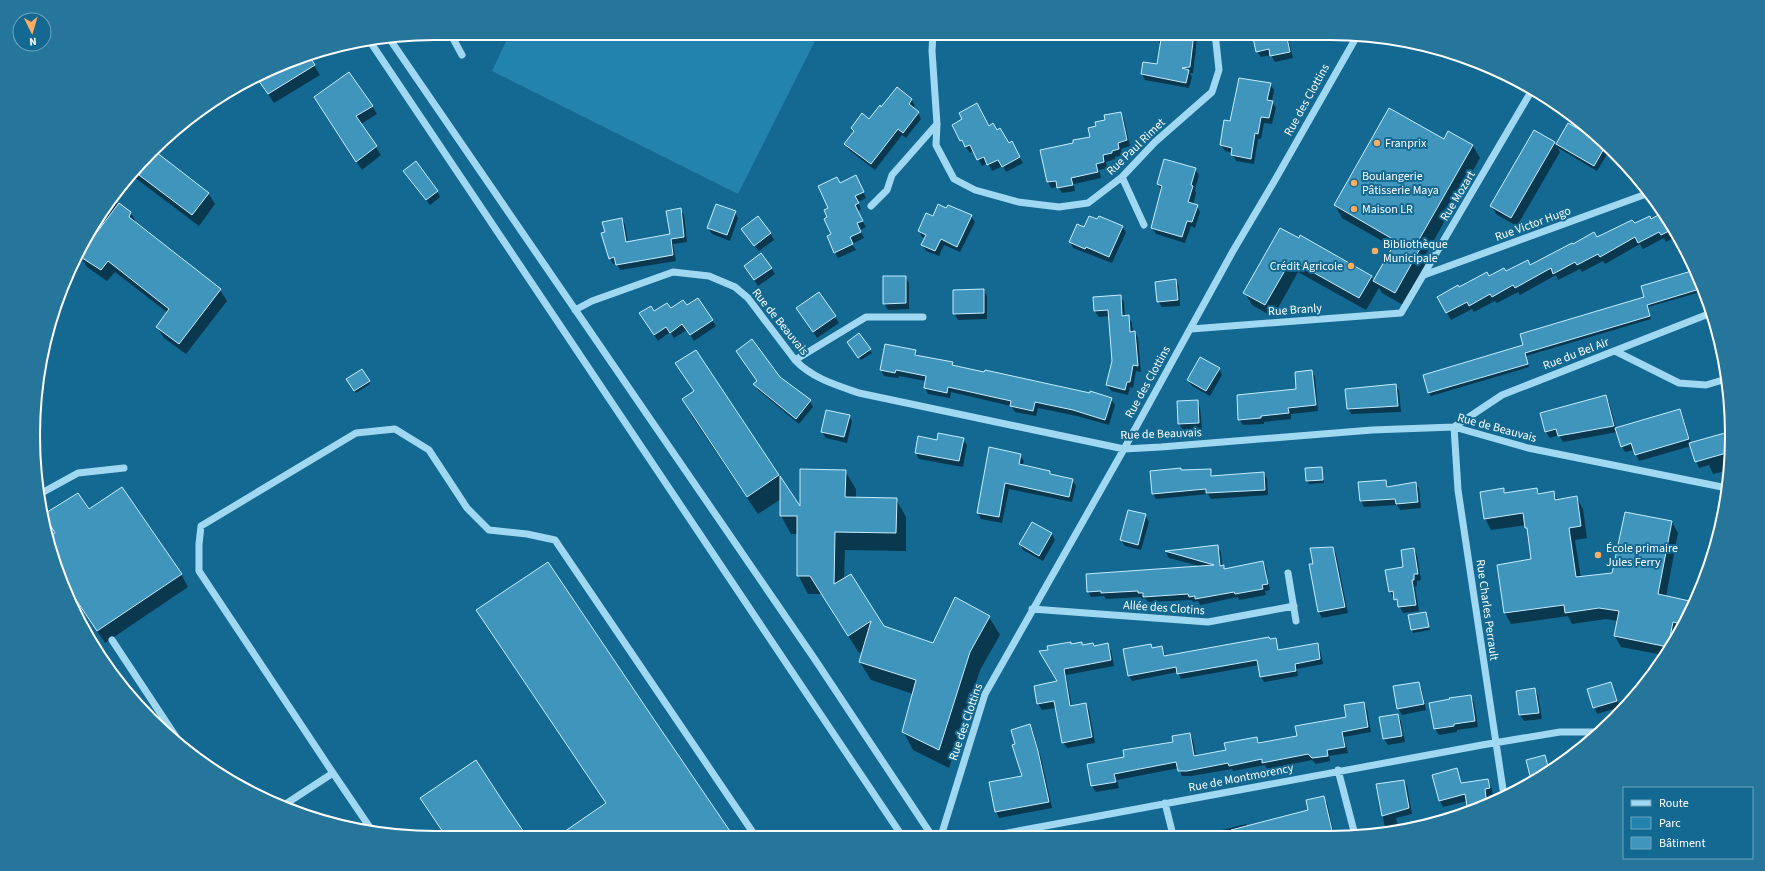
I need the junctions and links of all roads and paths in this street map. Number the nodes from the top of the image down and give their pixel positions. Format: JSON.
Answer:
{"nodes":[{"id":1,"x":454,"y":40,"type":"edge"},
{"id":2,"x":933,"y":40,"type":"edge"},
{"id":3,"x":1216,"y":40,"type":"edge"},
{"id":4,"x":1354,"y":41,"type":"edge"},
{"id":5,"x":392,"y":42,"type":"edge"},
{"id":6,"x":372,"y":45,"type":"edge"},
{"id":7,"x":462,"y":55,"type":"dead end"},
{"id":8,"x":1529,"y":95,"type":"edge"},
{"id":9,"x":937,"y":124,"type":"junction"},
{"id":10,"x":1122,"y":177,"type":"junction"},
{"id":11,"x":1643,"y":195,"type":"edge"},
{"id":12,"x":871,"y":206,"type":"dead end"},
{"id":13,"x":1144,"y":225,"type":"dead end"},
{"id":14,"x":1424,"y":275,"type":"junction"},
{"id":15,"x":575,"y":310,"type":"junction"},
{"id":16,"x":1401,"y":314,"type":"joint"},
{"id":17,"x":1706,"y":315,"type":"edge"},
{"id":18,"x":923,"y":317,"type":"dead end"},
{"id":19,"x":1191,"y":329,"type":"junction"},
{"id":20,"x":1615,"y":351,"type":"junction"},
{"id":21,"x":795,"y":360,"type":"junction"},
{"id":22,"x":1721,"y":380,"type":"edge"},
{"id":23,"x":1454,"y":427,"type":"junction"},
{"id":24,"x":1124,"y":449,"type":"junction"},
{"id":25,"x":124,"y":468,"type":"dead end"},
{"id":26,"x":1722,"y":487,"type":"edge"},
{"id":27,"x":44,"y":492,"type":"edge"},
{"id":28,"x":1288,"y":573,"type":"dead end"},
{"id":29,"x":1294,"y":606,"type":"junction"},
{"id":30,"x":1032,"y":609,"type":"junction"},
{"id":31,"x":1296,"y":621,"type":"dead end"},
{"id":32,"x":112,"y":640,"type":"dead end"},
{"id":33,"x":171,"y":729,"type":"edge"},
{"id":34,"x":1591,"y":732,"type":"edge"},
{"id":35,"x":1496,"y":742,"type":"junction"},
{"id":36,"x":1338,"y":770,"type":"junction"},
{"id":37,"x":333,"y":773,"type":"junction"},
{"id":38,"x":1503,"y":790,"type":"edge"},
{"id":39,"x":288,"y":802,"type":"edge"},
{"id":40,"x":1165,"y":803,"type":"junction"},
{"id":41,"x":368,"y":825,"type":"edge"},
{"id":42,"x":1354,"y":830,"type":"edge"},
{"id":43,"x":752,"y":831,"type":"edge"},
{"id":44,"x":899,"y":831,"type":"edge"},
{"id":45,"x":929,"y":831,"type":"edge"},
{"id":46,"x":943,"y":831,"type":"edge"},
{"id":47,"x":1017,"y":831,"type":"edge"},
{"id":48,"x":1172,"y":831,"type":"edge"}],
"edges":[{"from":1,"to":7,"type":"street"},
{"from":2,"to":9,"type":"street","name":"Rue Paul Rimet"},
{"from":3,"to":10,"type":"street","name":"Rue Paul Rimet"},
{"from":4,"to":19,"type":"street","name":"Rue des Clottins"},
{"from":5,"to":15,"type":"street"},
{"from":6,"to":44,"type":"street"},
{"from":8,"to":14,"type":"street","name":"Rue Mozart"},
{"from":9,"to":10,"type":"street","name":"Rue Paul Rimet"},
{"from":9,"to":12,"type":"street"},
{"from":10,"to":13,"type":"street"},
{"from":11,"to":14,"type":"street","name":"Rue Victor Hugo"},
{"from":14,"to":16,"type":"street","name":"Rue Mozart"},
{"from":15,"to":21,"type":"street","name":"Rue de Beauvais"},
{"from":15,"to":45,"type":"street"},
{"from":16,"to":19,"type":"street","name":"Rue Branly"},
{"from":17,"to":20,"type":"street","name":"Rue du Bel Air"},
{"from":18,"to":21,"type":"street"},
{"from":19,"to":24,"type":"street","name":"Rue des Clottins"},
{"from":20,"to":22,"type":"street"},
{"from":20,"to":23,"type":"street","name":"Rue du Bel Air"},
{"from":21,"to":24,"type":"street","name":"Rue de Beauvais"},
{"from":23,"to":24,"type":"street","name":"Rue de Beauvais"},
{"from":23,"to":26,"type":"street","name":"Rue de Beauvais"},
{"from":23,"to":35,"type":"street","name":"Rue Charles Perrault"},
{"from":24,"to":30,"type":"street","name":"Rue des Clottins"},
{"from":25,"to":27,"type":"street"},
{"from":28,"to":29,"type":"street"},
{"from":29,"to":30,"type":"street","name":"Allée des Clotins"},
{"from":29,"to":31,"type":"street"},
{"from":30,"to":46,"type":"street","name":"Rue des Clottins"},
{"from":32,"to":33,"type":"street"},
{"from":34,"to":35,"type":"street","name":"Rue de Montmorency"},
{"from":35,"to":36,"type":"street","name":"Rue de Montmorency"},
{"from":35,"to":38,"type":"street","name":"Rue Charles Perrault"},
{"from":36,"to":40,"type":"street","name":"Rue de Montmorency"},
{"from":36,"to":42,"type":"street"},
{"from":37,"to":39,"type":"street"},
{"from":37,"to":41,"type":"street"},
{"from":37,"to":43,"type":"street"},
{"from":40,"to":47,"type":"street","name":"Rue de Montmorency"},
{"from":40,"to":48,"type":"street"}]}
